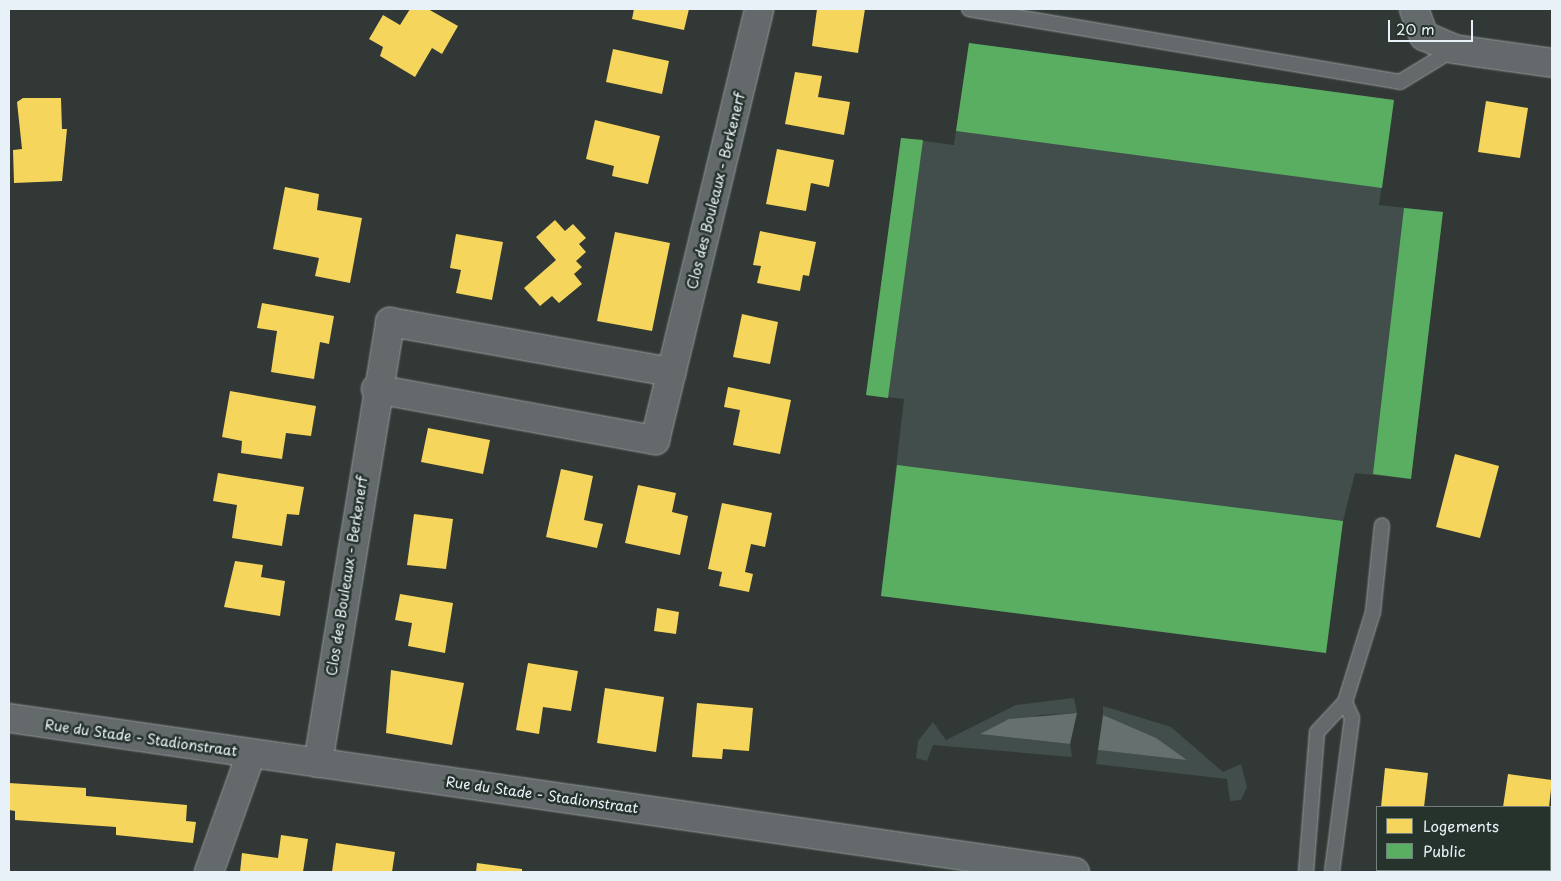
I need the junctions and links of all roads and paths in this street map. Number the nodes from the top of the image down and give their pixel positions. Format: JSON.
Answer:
{"nodes":[{"id":1,"x":759,"y":9,"type":"edge"},
{"id":2,"x":969,"y":9,"type":"edge"},
{"id":3,"x":1414,"y":9,"type":"edge"},
{"id":4,"x":1454,"y":49,"type":"junction"},
{"id":5,"x":1552,"y":63,"type":"edge"},
{"id":6,"x":672,"y":372,"type":"junction"},
{"id":7,"x":376,"y":389,"type":"junction"},
{"id":8,"x":1382,"y":525,"type":"dead end"},
{"id":9,"x":1345,"y":702,"type":"junction"},
{"id":10,"x":9,"y":718,"type":"edge"},
{"id":11,"x":251,"y":754,"type":"junction"},
{"id":12,"x":318,"y":763,"type":"junction"},
{"id":13,"x":209,"y":872,"type":"edge"},
{"id":14,"x":1075,"y":872,"type":"edge"},
{"id":15,"x":1306,"y":872,"type":"edge"},
{"id":16,"x":1332,"y":872,"type":"edge"}],
"edges":[{"from":1,"to":6,"type":"street","name":"Clos des Bouleaux - Berkenerf"},
{"from":2,"to":4,"type":"lane"},
{"from":3,"to":4,"type":"street"},
{"from":4,"to":5,"type":"street"},
{"from":6,"to":7,"type":"street","name":"Clos des Bouleaux - Berkenerf"},
{"from":6,"to":7,"type":"street","name":"Clos des Bouleaux - Berkenerf"},
{"from":7,"to":12,"type":"street","name":"Clos des Bouleaux - Berkenerf"},
{"from":8,"to":9,"type":"lane"},
{"from":9,"to":15,"type":"lane"},
{"from":9,"to":16,"type":"lane"},
{"from":10,"to":11,"type":"street","name":"Rue du Stade - Stadionstraat"},
{"from":11,"to":12,"type":"street","name":"Rue du Stade - Stadionstraat"},
{"from":11,"to":13,"type":"street"},
{"from":12,"to":14,"type":"street","name":"Rue du Stade - Stadionstraat"}]}
